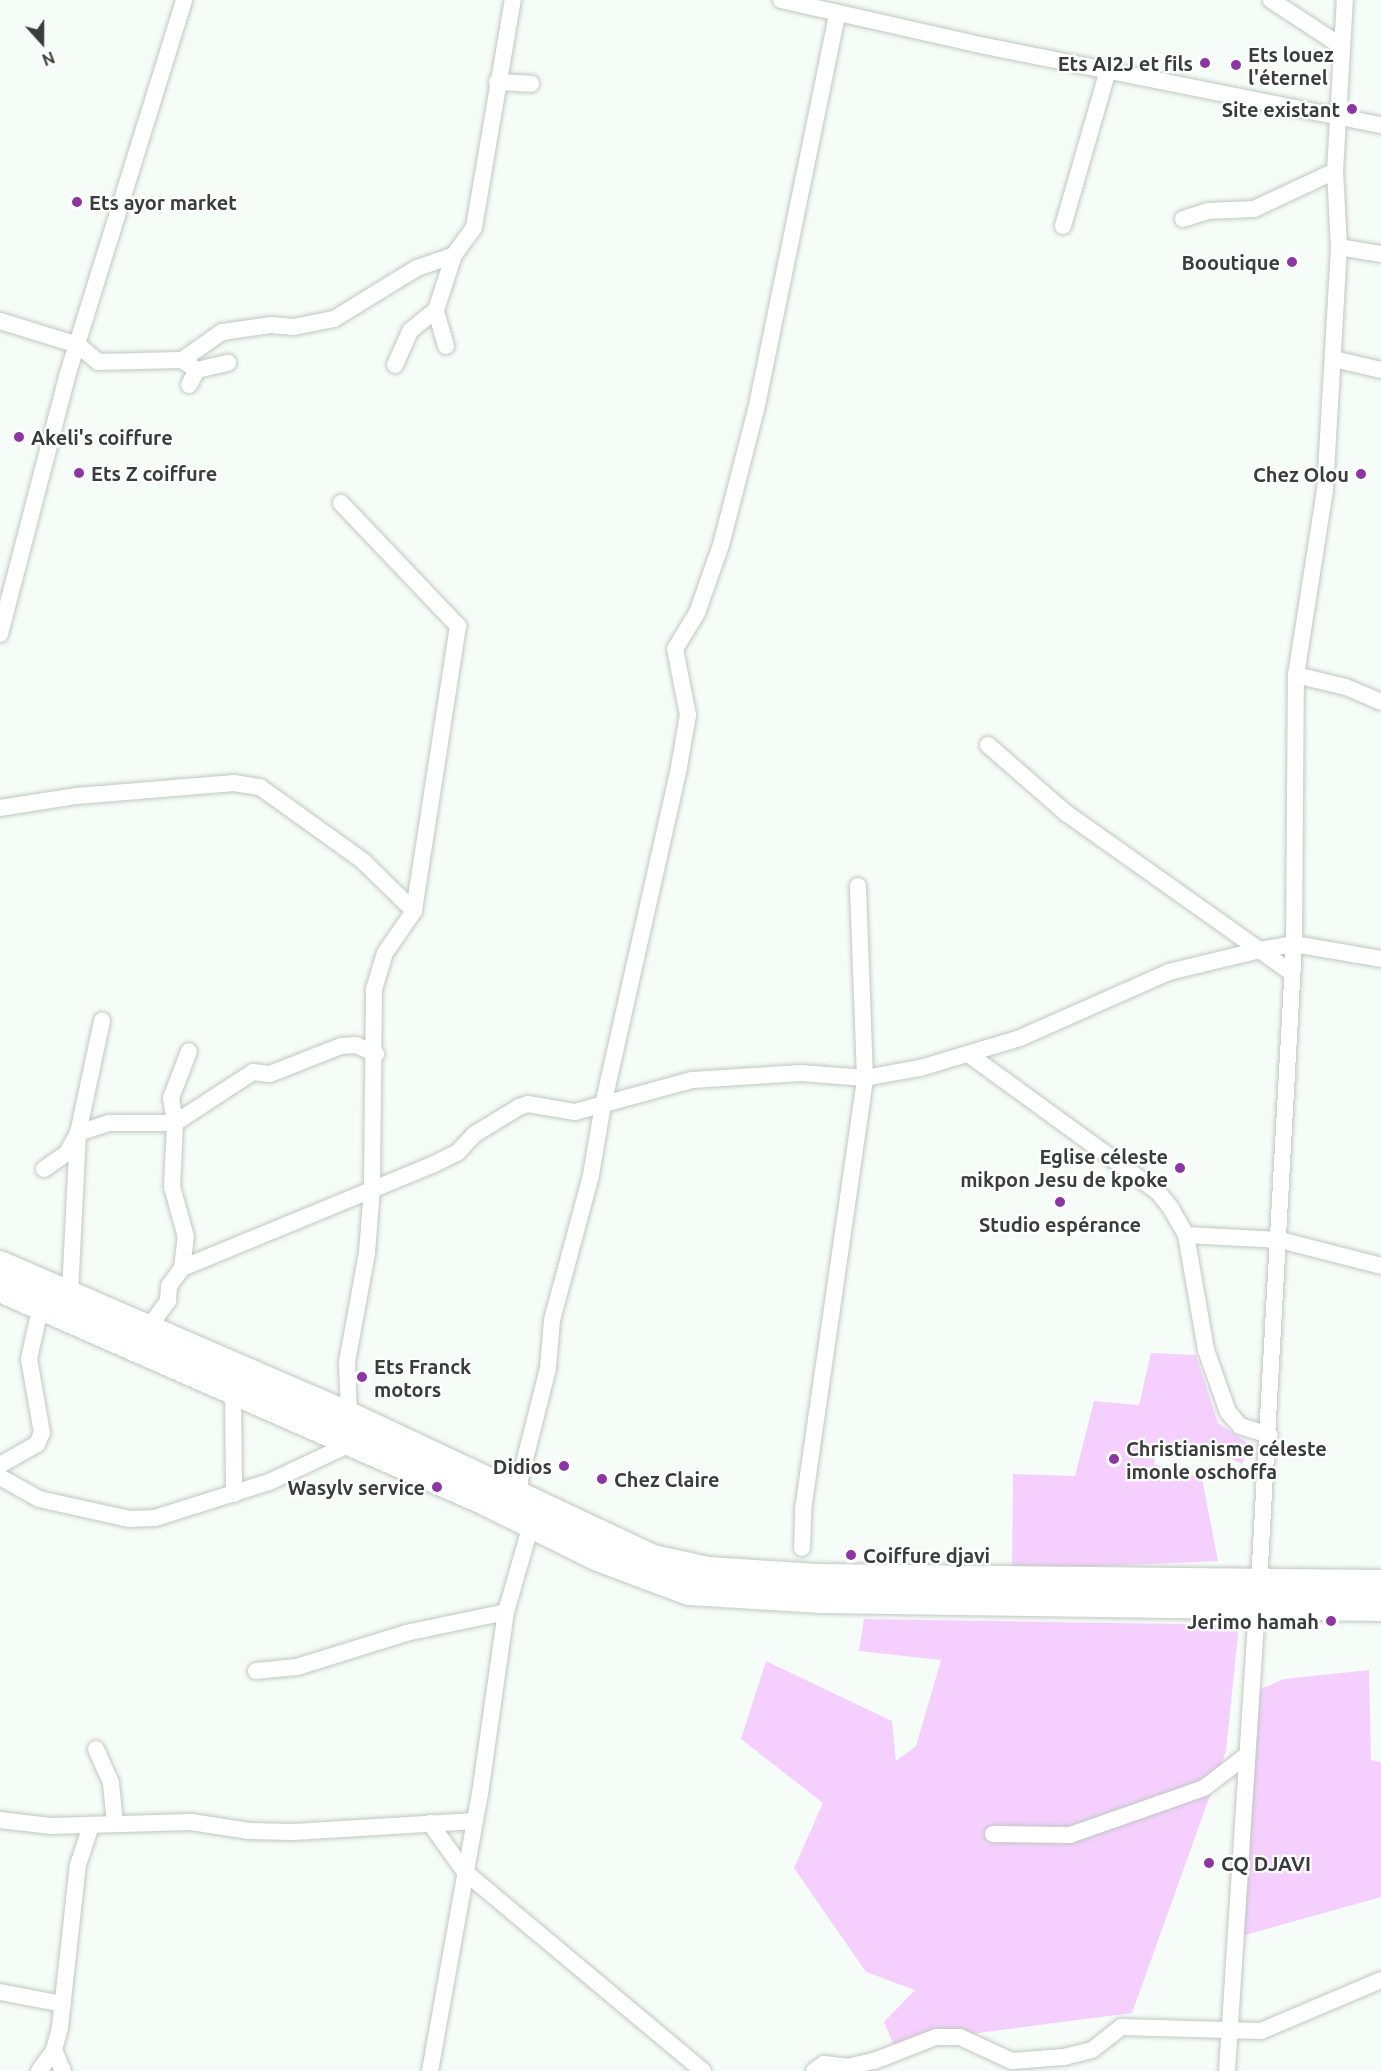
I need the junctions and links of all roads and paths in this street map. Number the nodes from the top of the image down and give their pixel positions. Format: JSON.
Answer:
{"nodes":[{"id":1,"x":184,"y":0,"type":"edge"},
{"id":2,"x":513,"y":0,"type":"edge"},
{"id":3,"x":781,"y":0,"type":"edge"},
{"id":4,"x":1271,"y":0,"type":"edge"},
{"id":5,"x":1346,"y":0,"type":"edge"},
{"id":6,"x":799,"y":2,"type":"edge"},
{"id":7,"x":837,"y":15,"type":"junction"},
{"id":8,"x":1341,"y":46,"type":"junction"},
{"id":9,"x":1108,"y":70,"type":"junction"},
{"id":10,"x":497,"y":82,"type":"junction"},
{"id":11,"x":531,"y":84,"type":"dead end"},
{"id":12,"x":1341,"y":118,"type":"junction"},
{"id":13,"x":1381,"y":125,"type":"edge"},
{"id":14,"x":1335,"y":171,"type":"junction"},
{"id":15,"x":1183,"y":219,"type":"dead end"},
{"id":16,"x":1064,"y":225,"type":"dead end"},
{"id":17,"x":1339,"y":248,"type":"junction"},
{"id":18,"x":1381,"y":254,"type":"edge"},
{"id":19,"x":454,"y":255,"type":"junction"},
{"id":20,"x":436,"y":310,"type":"junction"},
{"id":21,"x":0,"y":321,"type":"edge"},
{"id":22,"x":78,"y":345,"type":"junction"},
{"id":23,"x":446,"y":346,"type":"dead end"},
{"id":24,"x":1334,"y":359,"type":"junction"},
{"id":25,"x":182,"y":360,"type":"junction"},
{"id":26,"x":228,"y":363,"type":"dead end"},
{"id":27,"x":395,"y":365,"type":"dead end"},
{"id":28,"x":197,"y":370,"type":"junction"},
{"id":29,"x":1381,"y":370,"type":"edge"},
{"id":30,"x":189,"y":385,"type":"dead end"},
{"id":31,"x":341,"y":503,"type":"dead end"},
{"id":32,"x":0,"y":634,"type":"edge"},
{"id":33,"x":1296,"y":675,"type":"junction"},
{"id":34,"x":1381,"y":702,"type":"edge"},
{"id":35,"x":988,"y":745,"type":"dead end"},
{"id":36,"x":0,"y":808,"type":"edge"},
{"id":37,"x":858,"y":886,"type":"dead end"},
{"id":38,"x":414,"y":911,"type":"junction"},
{"id":39,"x":1294,"y":944,"type":"junction"},
{"id":40,"x":1260,"y":950,"type":"junction"},
{"id":41,"x":1381,"y":959,"type":"edge"},
{"id":42,"x":1292,"y":973,"type":"junction"},
{"id":43,"x":102,"y":1021,"type":"dead end"},
{"id":44,"x":189,"y":1051,"type":"dead end"},
{"id":45,"x":375,"y":1053,"type":"junction"},
{"id":46,"x":971,"y":1056,"type":"junction"},
{"id":47,"x":865,"y":1078,"type":"junction"},
{"id":48,"x":603,"y":1105,"type":"junction"},
{"id":49,"x":175,"y":1124,"type":"junction"},
{"id":50,"x":78,"y":1133,"type":"junction"},
{"id":51,"x":44,"y":1169,"type":"dead end"},
{"id":52,"x":372,"y":1188,"type":"junction"},
{"id":53,"x":1186,"y":1235,"type":"junction"},
{"id":54,"x":1280,"y":1240,"type":"junction"},
{"id":55,"x":0,"y":1264,"type":"edge"},
{"id":56,"x":1381,"y":1266,"type":"edge"},
{"id":57,"x":182,"y":1268,"type":"junction"},
{"id":58,"x":0,"y":1289,"type":"edge"},
{"id":59,"x":70,"y":1292,"type":"junction"},
{"id":60,"x":41,"y":1305,"type":"junction"},
{"id":61,"x":149,"y":1327,"type":"junction"},
{"id":62,"x":233,"y":1390,"type":"junction"},
{"id":63,"x":350,"y":1415,"type":"junction"},
{"id":64,"x":1270,"y":1435,"type":"junction"},
{"id":65,"x":352,"y":1443,"type":"junction"},
{"id":66,"x":0,"y":1465,"type":"edge"},
{"id":67,"x":0,"y":1477,"type":"edge"},
{"id":68,"x":234,"y":1494,"type":"junction"},
{"id":69,"x":521,"y":1497,"type":"junction"},
{"id":70,"x":531,"y":1525,"type":"junction"},
{"id":71,"x":802,"y":1548,"type":"dead end"},
{"id":72,"x":1381,"y":1583,"type":"edge"},
{"id":73,"x":1258,"y":1594,"type":"junction"},
{"id":74,"x":1381,"y":1608,"type":"edge"},
{"id":75,"x":506,"y":1612,"type":"junction"},
{"id":76,"x":256,"y":1671,"type":"dead end"},
{"id":77,"x":96,"y":1749,"type":"dead end"},
{"id":78,"x":1247,"y":1755,"type":"junction"},
{"id":79,"x":0,"y":1820,"type":"edge"},
{"id":80,"x":475,"y":1821,"type":"junction"},
{"id":81,"x":430,"y":1822,"type":"junction"},
{"id":82,"x":114,"y":1824,"type":"junction"},
{"id":83,"x":92,"y":1826,"type":"junction"},
{"id":84,"x":993,"y":1834,"type":"dead end"},
{"id":85,"x":465,"y":1872,"type":"junction"},
{"id":86,"x":1381,"y":1980,"type":"edge"},
{"id":87,"x":0,"y":1992,"type":"edge"},
{"id":88,"x":63,"y":2004,"type":"junction"},
{"id":89,"x":1232,"y":2033,"type":"junction"},
{"id":90,"x":54,"y":2050,"type":"junction"},
{"id":91,"x":39,"y":2071,"type":"edge"},
{"id":92,"x":63,"y":2071,"type":"edge"},
{"id":93,"x":430,"y":2071,"type":"edge"},
{"id":94,"x":703,"y":2071,"type":"edge"},
{"id":95,"x":814,"y":2071,"type":"edge"},
{"id":96,"x":1227,"y":2071,"type":"edge"}],
"edges":[{"from":1,"to":22,"type":"street"},
{"from":2,"to":10,"type":"street"},
{"from":3,"to":6,"type":"street"},
{"from":4,"to":8,"type":"street"},
{"from":5,"to":8,"type":"street"},
{"from":6,"to":7,"type":"street"},
{"from":7,"to":9,"type":"street"},
{"from":7,"to":48,"type":"street"},
{"from":8,"to":12,"type":"street"},
{"from":9,"to":12,"type":"street"},
{"from":9,"to":16,"type":"street"},
{"from":10,"to":11,"type":"street"},
{"from":10,"to":19,"type":"street"},
{"from":12,"to":13,"type":"street"},
{"from":12,"to":14,"type":"street"},
{"from":14,"to":15,"type":"street"},
{"from":14,"to":17,"type":"street"},
{"from":17,"to":18,"type":"street"},
{"from":17,"to":24,"type":"street"},
{"from":19,"to":20,"type":"street"},
{"from":19,"to":25,"type":"street"},
{"from":20,"to":23,"type":"street"},
{"from":20,"to":27,"type":"street"},
{"from":21,"to":22,"type":"street"},
{"from":22,"to":25,"type":"street"},
{"from":22,"to":32,"type":"street"},
{"from":24,"to":29,"type":"street"},
{"from":24,"to":33,"type":"street"},
{"from":25,"to":28,"type":"street"},
{"from":26,"to":28,"type":"street"},
{"from":28,"to":30,"type":"street"},
{"from":31,"to":38,"type":"street"},
{"from":33,"to":34,"type":"street"},
{"from":33,"to":39,"type":"street"},
{"from":35,"to":40,"type":"street"},
{"from":36,"to":38,"type":"street"},
{"from":37,"to":47,"type":"street"},
{"from":38,"to":45,"type":"street"},
{"from":39,"to":40,"type":"street"},
{"from":39,"to":41,"type":"street"},
{"from":39,"to":42,"type":"street"},
{"from":40,"to":42,"type":"street"},
{"from":40,"to":46,"type":"street"},
{"from":42,"to":54,"type":"street"},
{"from":43,"to":50,"type":"street"},
{"from":44,"to":49,"type":"street"},
{"from":45,"to":49,"type":"street"},
{"from":45,"to":52,"type":"street"},
{"from":46,"to":47,"type":"street"},
{"from":46,"to":53,"type":"street"},
{"from":47,"to":48,"type":"street"},
{"from":47,"to":71,"type":"street"},
{"from":48,"to":52,"type":"street"},
{"from":48,"to":69,"type":"street"},
{"from":49,"to":50,"type":"street"},
{"from":49,"to":57,"type":"street"},
{"from":50,"to":51,"type":"street"},
{"from":50,"to":59,"type":"street"},
{"from":52,"to":57,"type":"street"},
{"from":52,"to":63,"type":"street"},
{"from":53,"to":54,"type":"street"},
{"from":53,"to":64,"type":"street"},
{"from":54,"to":56,"type":"street"},
{"from":54,"to":64,"type":"street"},
{"from":55,"to":59,"type":"main road"},
{"from":57,"to":61,"type":"street"},
{"from":58,"to":60,"type":"main road"},
{"from":59,"to":61,"type":"main road"},
{"from":60,"to":62,"type":"main road"},
{"from":60,"to":66,"type":"street"},
{"from":61,"to":63,"type":"main road"},
{"from":62,"to":65,"type":"main road"},
{"from":62,"to":68,"type":"street"},
{"from":63,"to":69,"type":"main road"},
{"from":64,"to":73,"type":"street"},
{"from":65,"to":68,"type":"street"},
{"from":65,"to":70,"type":"main road"},
{"from":67,"to":68,"type":"street"},
{"from":69,"to":73,"type":"main road"},
{"from":70,"to":73,"type":"main road"},
{"from":70,"to":75,"type":"street"},
{"from":72,"to":73,"type":"main road"},
{"from":73,"to":74,"type":"main road"},
{"from":73,"to":78,"type":"street"},
{"from":75,"to":76,"type":"street"},
{"from":75,"to":80,"type":"street"},
{"from":77,"to":82,"type":"street"},
{"from":78,"to":84,"type":"street"},
{"from":78,"to":89,"type":"street"},
{"from":79,"to":83,"type":"street"},
{"from":80,"to":81,"type":"street"},
{"from":80,"to":85,"type":"street"},
{"from":81,"to":82,"type":"street"},
{"from":81,"to":85,"type":"street"},
{"from":82,"to":83,"type":"street"},
{"from":83,"to":88,"type":"street"},
{"from":85,"to":93,"type":"street"},
{"from":85,"to":94,"type":"street"},
{"from":86,"to":89,"type":"street"},
{"from":87,"to":88,"type":"street"},
{"from":88,"to":90,"type":"street"},
{"from":89,"to":95,"type":"street"},
{"from":89,"to":96,"type":"street"},
{"from":90,"to":91,"type":"street"},
{"from":90,"to":92,"type":"street"}]}
